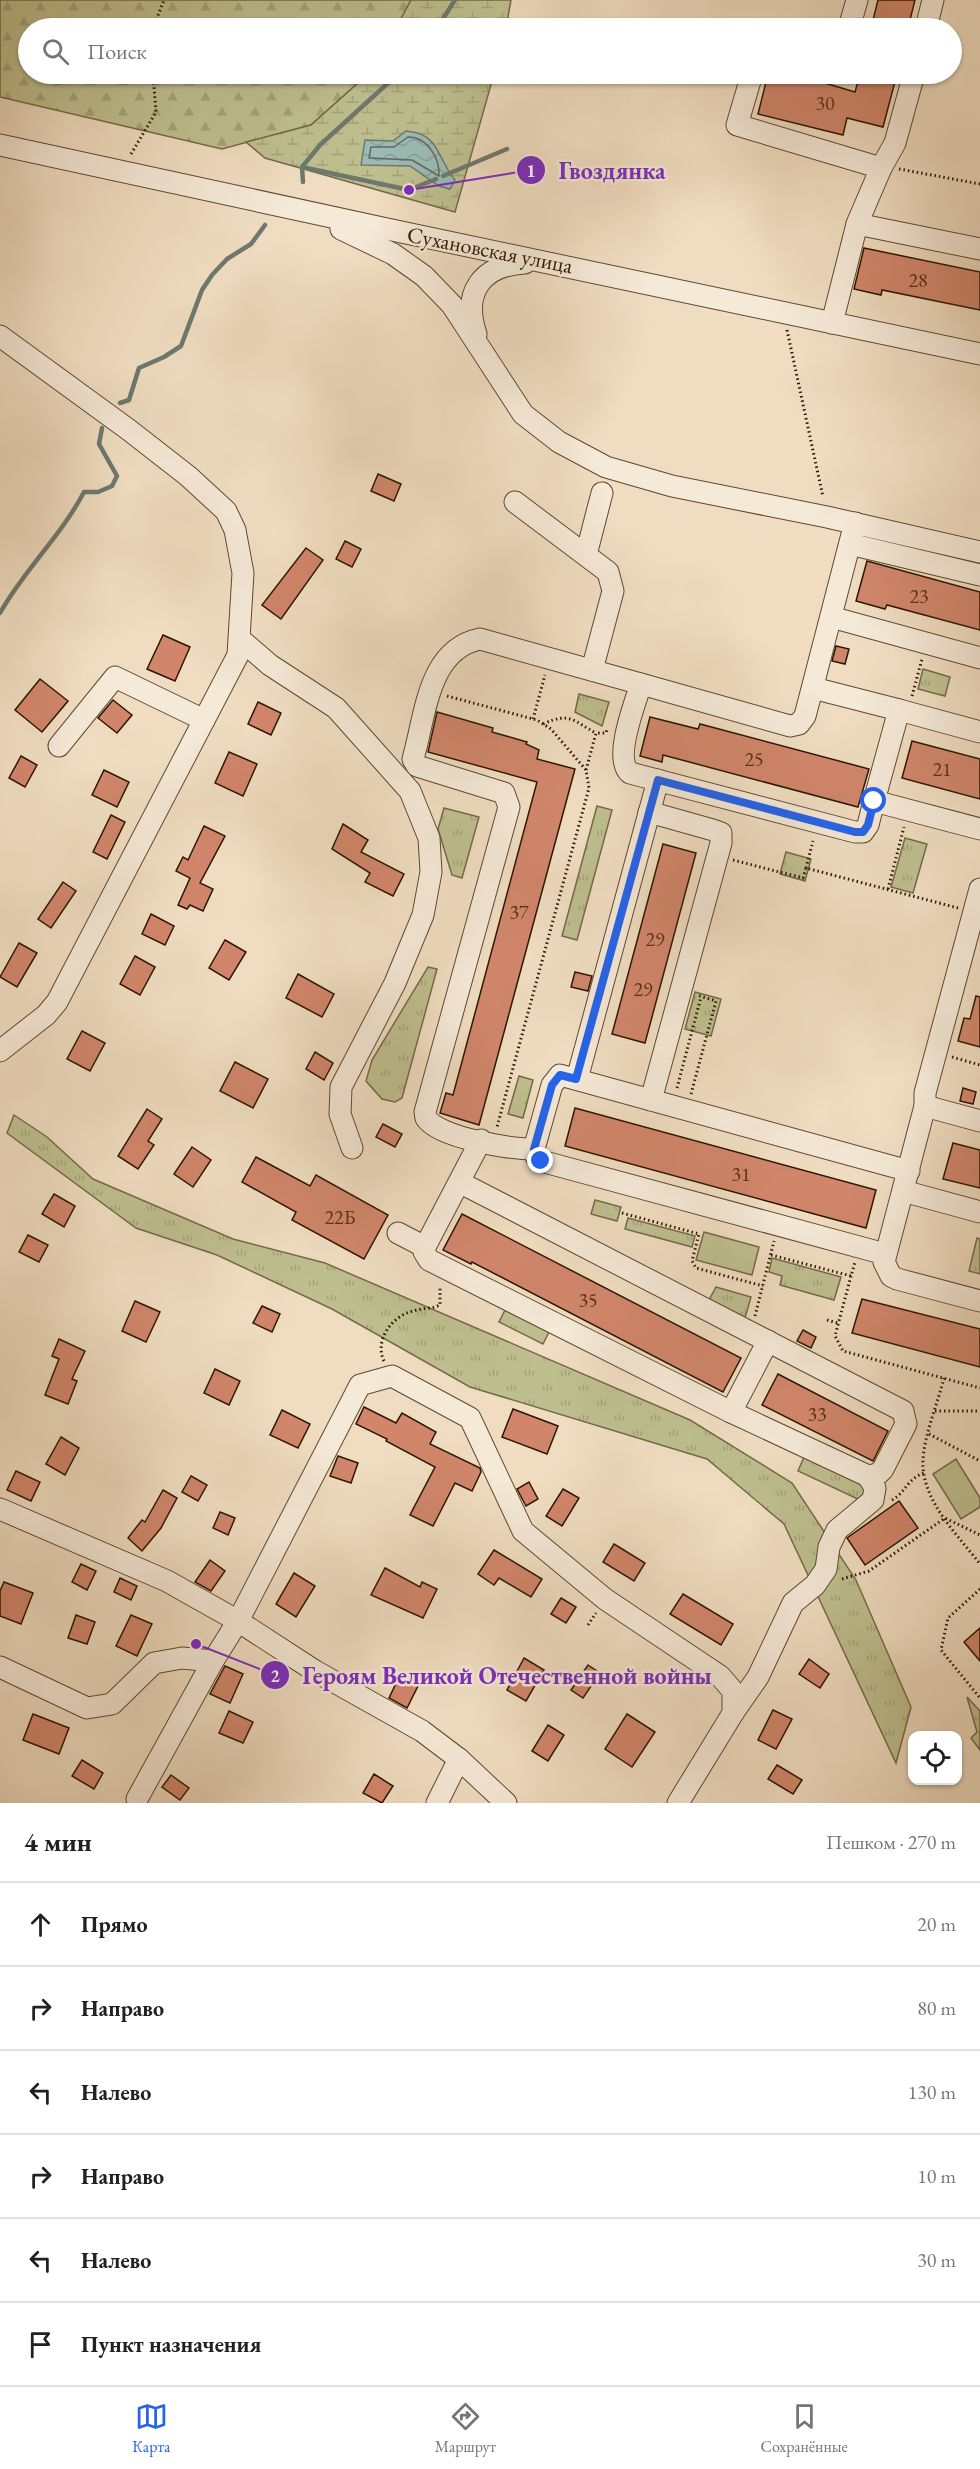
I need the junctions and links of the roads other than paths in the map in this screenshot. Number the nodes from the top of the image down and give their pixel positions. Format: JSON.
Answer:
{"nodes":[{"id":1,"x":857,"y":0,"type":"edge"},
{"id":2,"x":933,"y":0,"type":"edge"},
{"id":3,"x":852,"y":18,"type":"edge"},
{"id":4,"x":928,"y":18,"type":"edge"},
{"id":5,"x":749,"y":84,"type":"edge"},
{"id":6,"x":911,"y":84,"type":"edge"},
{"id":7,"x":0,"y":144,"type":"edge"},
{"id":8,"x":881,"y":168,"type":"junction"},
{"id":9,"x":284,"y":206,"type":"junction"},
{"id":10,"x":857,"y":224,"type":"junction"},
{"id":11,"x":980,"y":249,"type":"edge"},
{"id":12,"x":546,"y":261,"type":"junction"},
{"id":13,"x":832,"y":323,"type":"junction"},
{"id":14,"x":0,"y":336,"type":"edge"},
{"id":15,"x":481,"y":349,"type":"junction"},
{"id":16,"x":980,"y":354,"type":"edge"},
{"id":17,"x":602,"y":493,"type":"dead end"},
{"id":18,"x":515,"y":502,"type":"dead end"},
{"id":19,"x":855,"y":523,"type":"junction"},
{"id":20,"x":850,"y":544,"type":"junction"},
{"id":21,"x":980,"y":552,"type":"edge"},
{"id":22,"x":586,"y":555,"type":"junction"},
{"id":23,"x":980,"y":575,"type":"edge"},
{"id":24,"x":831,"y":617,"type":"junction"},
{"id":25,"x":241,"y":640,"type":"junction"},
{"id":26,"x":980,"y":658,"type":"edge"},
{"id":27,"x":592,"y":670,"type":"junction"},
{"id":28,"x":641,"y":684,"type":"junction"},
{"id":29,"x":813,"y":688,"type":"junction"},
{"id":30,"x":903,"y":711,"type":"junction"},
{"id":31,"x":204,"y":720,"type":"junction"},
{"id":32,"x":980,"y":732,"type":"edge"},
{"id":33,"x":59,"y":746,"type":"dead end"},
{"id":34,"x":658,"y":780,"type":"junction"},
{"id":35,"x":874,"y":801,"type":"junction"},
{"id":36,"x":649,"y":812,"type":"junction"},
{"id":37,"x":980,"y":829,"type":"edge"},
{"id":38,"x":980,"y":889,"type":"edge"},
{"id":39,"x":0,"y":1051,"type":"edge"},
{"id":40,"x":576,"y":1079,"type":"junction"},
{"id":41,"x":651,"y":1100,"type":"junction"},
{"id":42,"x":925,"y":1106,"type":"junction"},
{"id":43,"x":980,"y":1121,"type":"edge"},
{"id":44,"x":487,"y":1142,"type":"junction"},
{"id":45,"x":352,"y":1148,"type":"dead end"},
{"id":46,"x":534,"y":1149,"type":"junction"},
{"id":47,"x":909,"y":1171,"type":"junction"},
{"id":48,"x":459,"y":1182,"type":"junction"},
{"id":49,"x":903,"y":1191,"type":"junction"},
{"id":50,"x":980,"y":1212,"type":"edge"},
{"id":51,"x":398,"y":1233,"type":"dead end"},
{"id":52,"x":425,"y":1247,"type":"junction"},
{"id":53,"x":885,"y":1254,"type":"junction"},
{"id":54,"x":980,"y":1301,"type":"edge"},
{"id":55,"x":759,"y":1337,"type":"junction"},
{"id":56,"x":731,"y":1412,"type":"junction"},
{"id":57,"x":868,"y":1476,"type":"junction"},
{"id":58,"x":0,"y":1509,"type":"edge"},
{"id":59,"x":238,"y":1621,"type":"junction"},
{"id":60,"x":213,"y":1661,"type":"junction"},
{"id":61,"x":0,"y":1667,"type":"edge"},
{"id":62,"x":733,"y":1713,"type":"junction"},
{"id":63,"x":459,"y":1759,"type":"junction"},
{"id":64,"x":137,"y":1799,"type":"dead end"},
{"id":65,"x":437,"y":1803,"type":"edge"},
{"id":66,"x":506,"y":1803,"type":"edge"},
{"id":67,"x":678,"y":1803,"type":"edge"}],
"edges":[{"from":1,"to":3,"type":"street"},
{"from":2,"to":4,"type":"street"},
{"from":5,"to":8,"type":"street"},
{"from":6,"to":8,"type":"street"},
{"from":7,"to":9,"type":"street","name":"Сухановская улица"},
{"from":8,"to":10,"type":"street"},
{"from":9,"to":12,"type":"street","name":"Сухановская улица"},
{"from":9,"to":15,"type":"street"},
{"from":10,"to":11,"type":"street"},
{"from":10,"to":13,"type":"street"},
{"from":12,"to":13,"type":"street","name":"Сухановская улица"},
{"from":12,"to":15,"type":"street"},
{"from":13,"to":16,"type":"street","name":"Сухановская улица"},
{"from":14,"to":25,"type":"street"},
{"from":15,"to":19,"type":"street"},
{"from":17,"to":22,"type":"street"},
{"from":18,"to":22,"type":"street"},
{"from":19,"to":20,"type":"street"},
{"from":19,"to":21,"type":"street"},
{"from":20,"to":23,"type":"street"},
{"from":20,"to":24,"type":"street"},
{"from":22,"to":27,"type":"street"},
{"from":24,"to":26,"type":"street"},
{"from":24,"to":29,"type":"street"},
{"from":25,"to":31,"type":"street"},
{"from":25,"to":45,"type":"street"},
{"from":27,"to":28,"type":"street"},
{"from":27,"to":44,"type":"street"},
{"from":28,"to":29,"type":"street"},
{"from":28,"to":34,"type":"street"},
{"from":29,"to":30,"type":"street"},
{"from":30,"to":32,"type":"street"},
{"from":30,"to":35,"type":"street"},
{"from":31,"to":33,"type":"street"},
{"from":31,"to":39,"type":"street"},
{"from":34,"to":35,"type":"street"},
{"from":34,"to":36,"type":"street"},
{"from":35,"to":37,"type":"street"},
{"from":36,"to":40,"type":"street"},
{"from":36,"to":41,"type":"street"},
{"from":38,"to":42,"type":"street"},
{"from":40,"to":41,"type":"street"},
{"from":40,"to":46,"type":"street"},
{"from":41,"to":47,"type":"street"},
{"from":42,"to":43,"type":"street"},
{"from":42,"to":47,"type":"street"},
{"from":44,"to":46,"type":"street"},
{"from":44,"to":48,"type":"street"},
{"from":46,"to":53,"type":"street"},
{"from":47,"to":49,"type":"street"},
{"from":48,"to":52,"type":"street"},
{"from":48,"to":55,"type":"street"},
{"from":49,"to":50,"type":"street"},
{"from":49,"to":53,"type":"street"},
{"from":51,"to":52,"type":"street"},
{"from":52,"to":56,"type":"street"},
{"from":53,"to":54,"type":"street"},
{"from":55,"to":56,"type":"street"},
{"from":55,"to":57,"type":"street"},
{"from":56,"to":57,"type":"street"},
{"from":57,"to":62,"type":"street"},
{"from":58,"to":59,"type":"street"},
{"from":59,"to":60,"type":"street"},
{"from":59,"to":62,"type":"street"},
{"from":59,"to":63,"type":"street"},
{"from":60,"to":61,"type":"street"},
{"from":60,"to":64,"type":"street"},
{"from":62,"to":67,"type":"street"},
{"from":63,"to":65,"type":"street"},
{"from":63,"to":66,"type":"street"}]}
